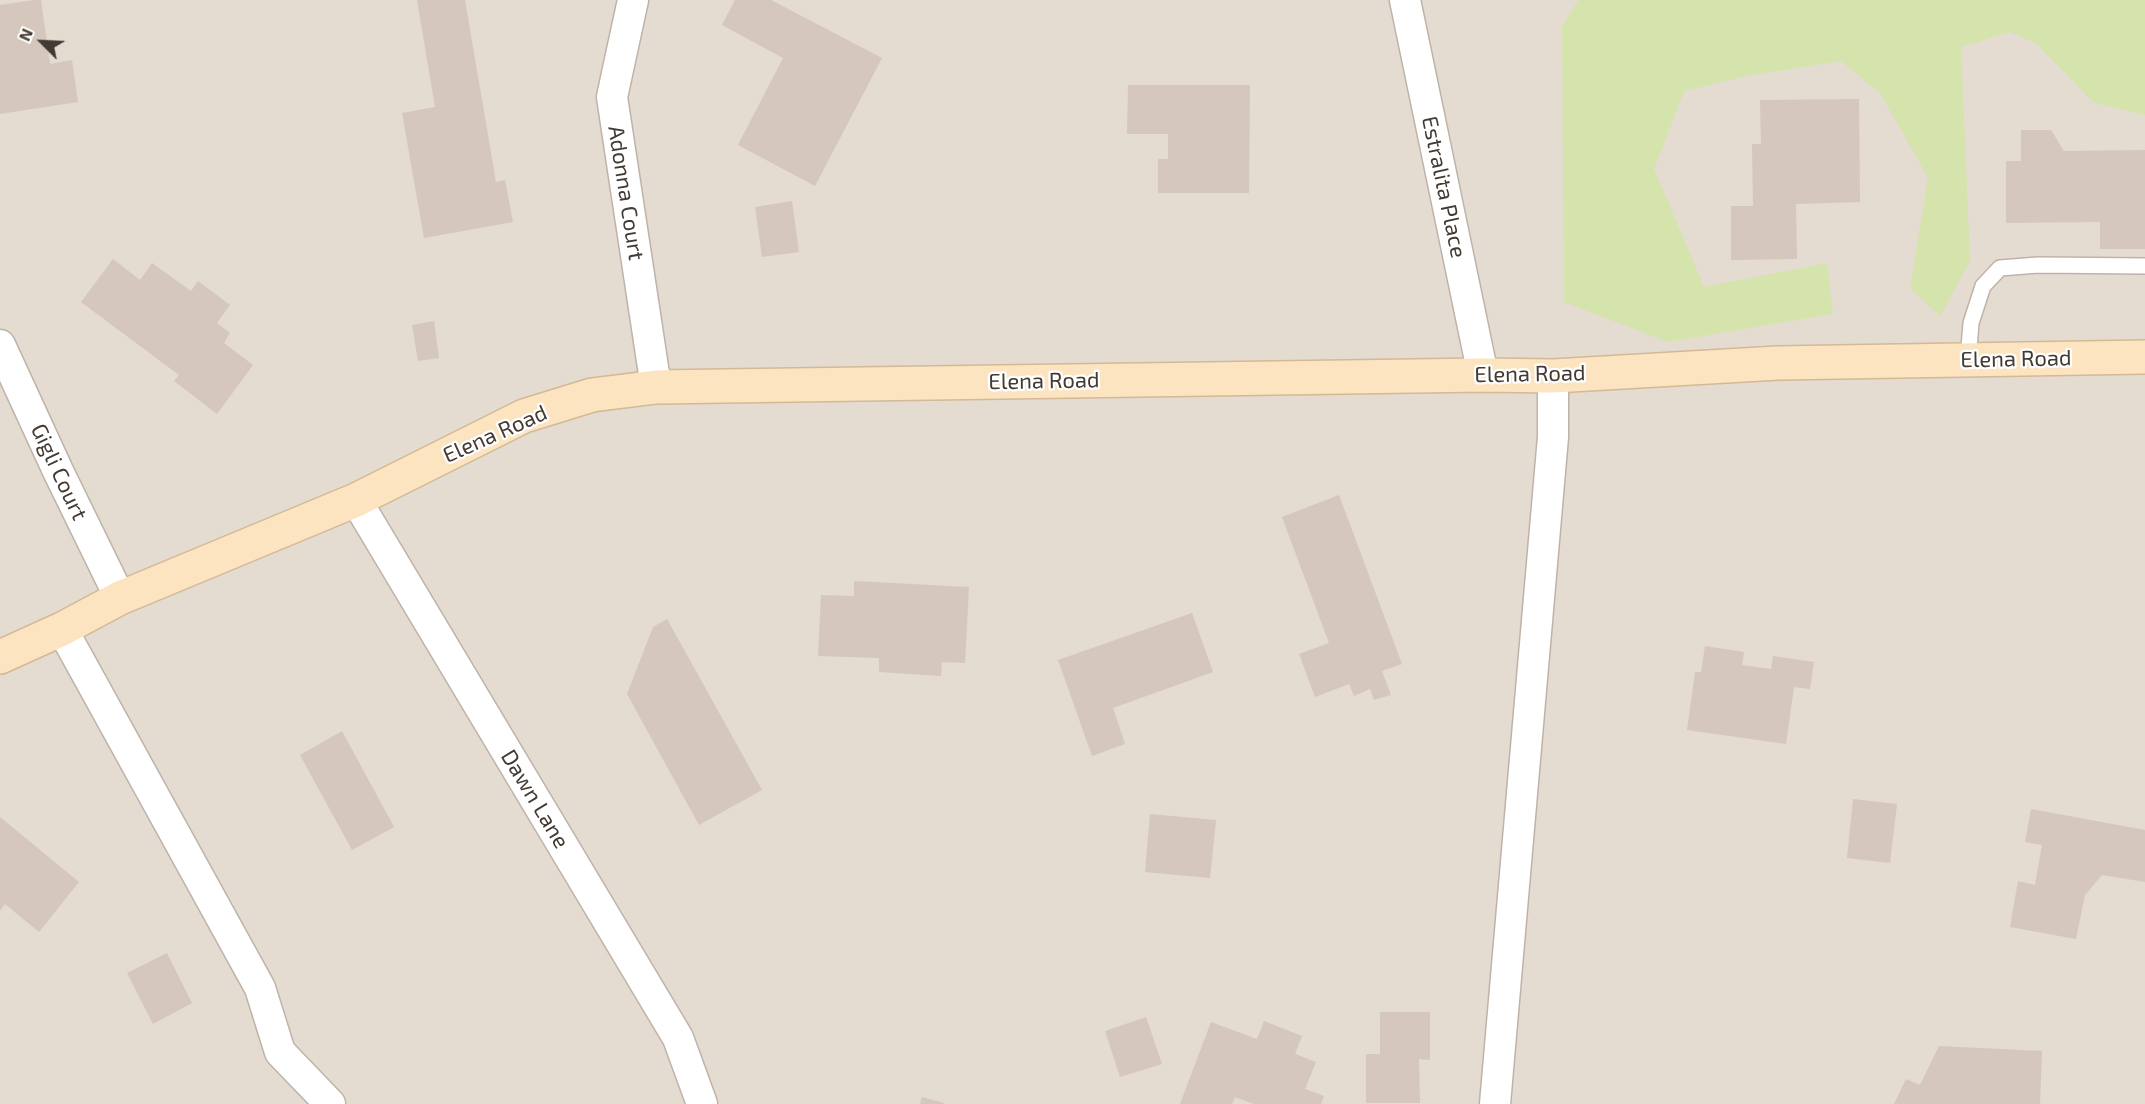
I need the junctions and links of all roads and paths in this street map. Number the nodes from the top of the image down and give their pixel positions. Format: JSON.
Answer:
{"nodes":[{"id":1,"x":633,"y":0,"type":"edge"},
{"id":2,"x":1405,"y":0,"type":"edge"},
{"id":3,"x":2145,"y":266,"type":"edge"},
{"id":4,"x":0,"y":345,"type":"edge"},
{"id":5,"x":2145,"y":357,"type":"edge"},
{"id":6,"x":1968,"y":360,"type":"junction"},
{"id":7,"x":1483,"y":375,"type":"junction"},
{"id":8,"x":1553,"y":376,"type":"junction"},
{"id":9,"x":656,"y":387,"type":"junction"},
{"id":10,"x":356,"y":500,"type":"junction"},
{"id":11,"x":120,"y":598,"type":"junction"},
{"id":12,"x":62,"y":629,"type":"junction"},
{"id":13,"x":0,"y":657,"type":"edge"},
{"id":14,"x":330,"y":1104,"type":"edge"},
{"id":15,"x":702,"y":1104,"type":"edge"},
{"id":16,"x":1495,"y":1104,"type":"edge"}],
"edges":[{"from":1,"to":9,"type":"street","name":"Adonna Court"},
{"from":2,"to":7,"type":"street","name":"Estralita Place"},
{"from":3,"to":6,"type":"lane"},
{"from":4,"to":11,"type":"street","name":"Gigli Court"},
{"from":5,"to":6,"type":"street","name":"Elena Road"},
{"from":6,"to":8,"type":"street","name":"Elena Road"},
{"from":7,"to":8,"type":"street","name":"Elena Road"},
{"from":7,"to":9,"type":"street","name":"Elena Road"},
{"from":8,"to":16,"type":"street"},
{"from":9,"to":10,"type":"street","name":"Elena Road"},
{"from":10,"to":11,"type":"street","name":"Elena Road"},
{"from":10,"to":15,"type":"street","name":"Dawn Lane"},
{"from":11,"to":12,"type":"street","name":"Elena Road"},
{"from":12,"to":13,"type":"street","name":"Elena Road"},
{"from":12,"to":14,"type":"street"}]}
